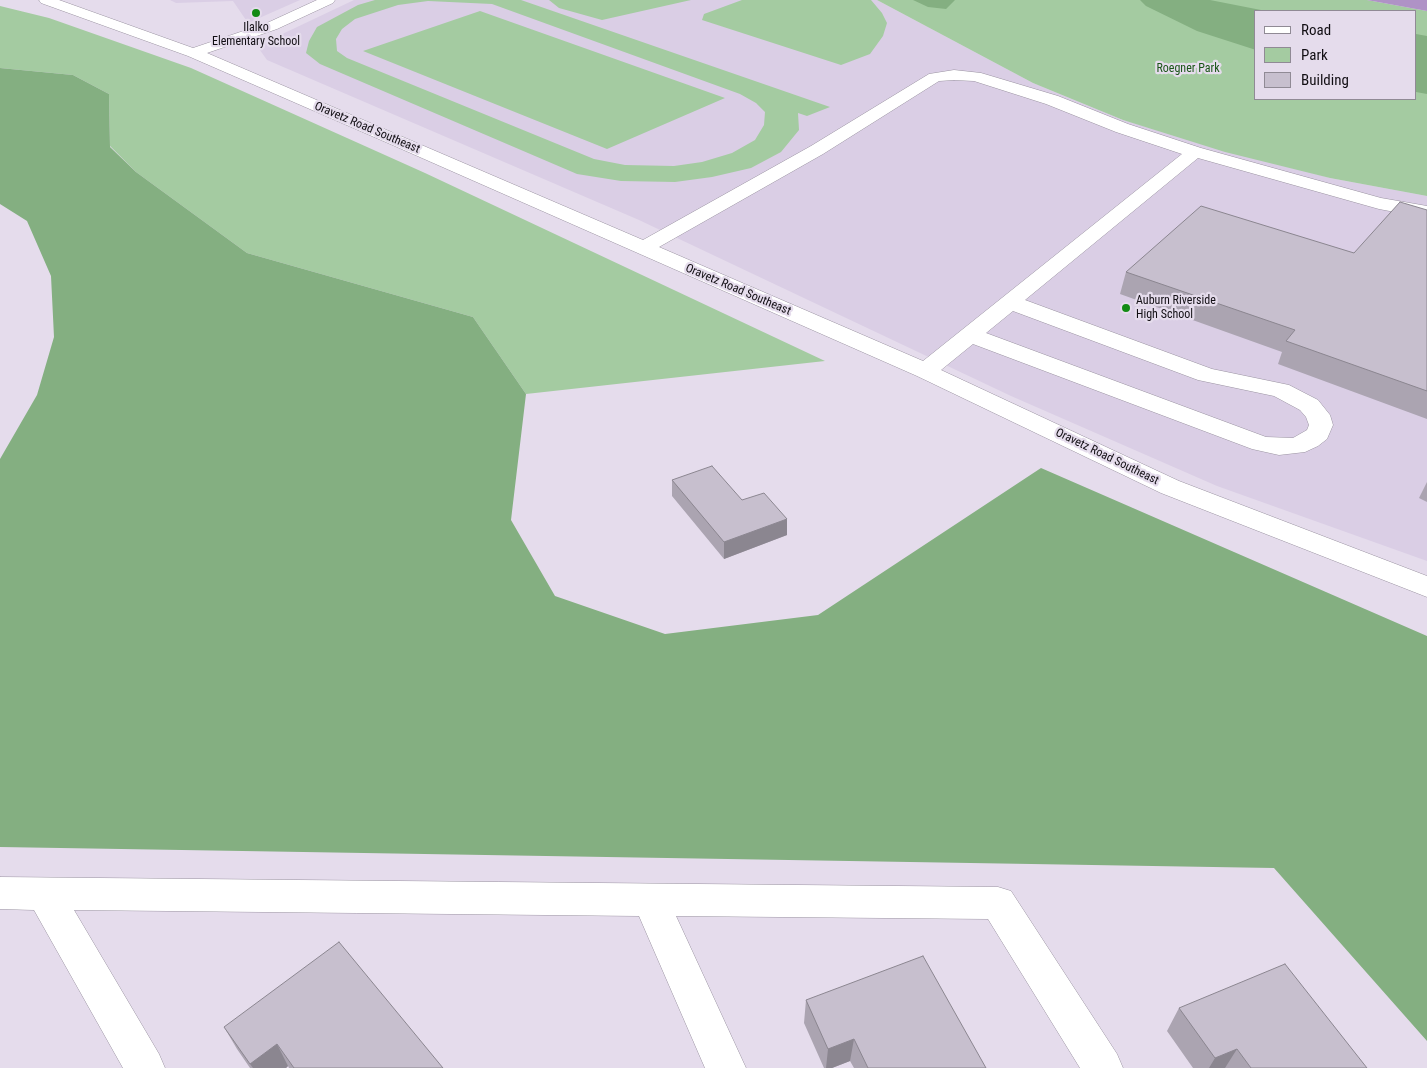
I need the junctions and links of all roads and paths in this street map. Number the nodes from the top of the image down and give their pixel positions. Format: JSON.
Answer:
{"nodes":[{"id":1,"x":46,"y":0,"type":"edge"},
{"id":2,"x":328,"y":0,"type":"edge"},
{"id":3,"x":193,"y":53,"type":"junction"},
{"id":4,"x":1195,"y":152,"type":"junction"},
{"id":5,"x":1427,"y":212,"type":"edge"},
{"id":6,"x":642,"y":249,"type":"junction"},
{"id":7,"x":1010,"y":302,"type":"junction"},
{"id":8,"x":970,"y":335,"type":"junction"},
{"id":9,"x":925,"y":371,"type":"junction"},
{"id":10,"x":1427,"y":587,"type":"edge"},
{"id":11,"x":0,"y":893,"type":"edge"},
{"id":12,"x":44,"y":893,"type":"junction"},
{"id":13,"x":650,"y":900,"type":"junction"},
{"id":14,"x":146,"y":1068,"type":"edge"},
{"id":15,"x":726,"y":1068,"type":"edge"},
{"id":16,"x":1103,"y":1068,"type":"edge"}],
"edges":[{"from":1,"to":3,"type":"street","name":"Oravetz Road Southeast"},
{"from":2,"to":3,"type":"street"},
{"from":3,"to":6,"type":"street","name":"Oravetz Road Southeast"},
{"from":4,"to":5,"type":"street"},
{"from":4,"to":6,"type":"street"},
{"from":4,"to":7,"type":"street"},
{"from":6,"to":9,"type":"street","name":"Oravetz Road Southeast"},
{"from":7,"to":8,"type":"street"},
{"from":7,"to":8,"type":"street"},
{"from":8,"to":9,"type":"street"},
{"from":9,"to":10,"type":"street","name":"Oravetz Road Southeast"},
{"from":11,"to":12,"type":"street"},
{"from":12,"to":13,"type":"street"},
{"from":12,"to":14,"type":"street"},
{"from":13,"to":15,"type":"street"},
{"from":13,"to":16,"type":"street"}]}
